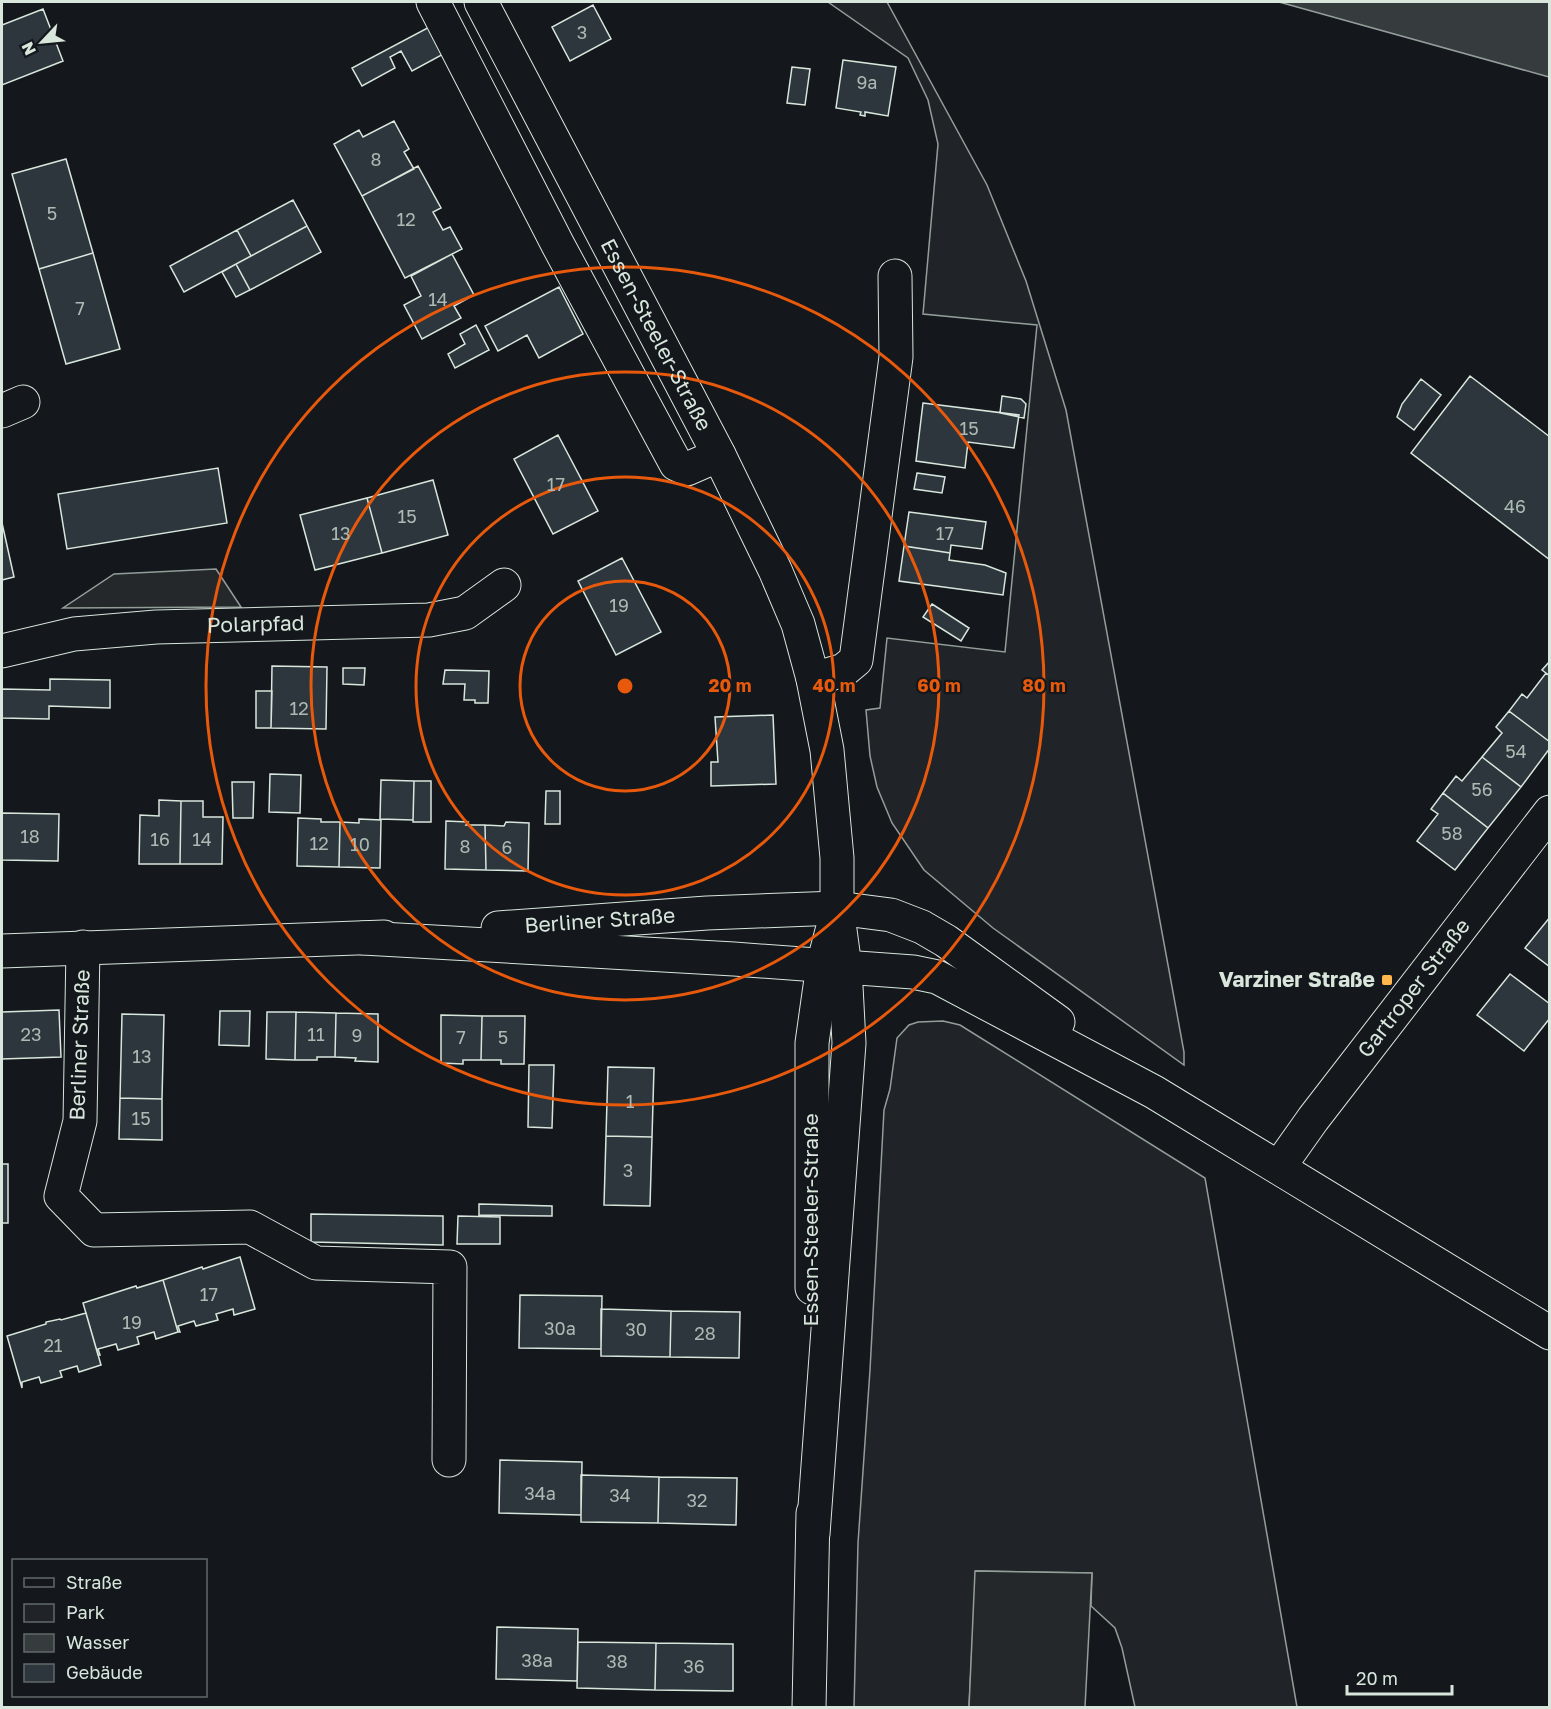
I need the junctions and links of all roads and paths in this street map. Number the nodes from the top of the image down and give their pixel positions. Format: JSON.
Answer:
{"nodes":[{"id":1,"x":433,"y":2,"type":"edge"},
{"id":2,"x":481,"y":2,"type":"edge"},
{"id":3,"x":895,"y":276,"type":"dead end"},
{"id":4,"x":719,"y":455,"type":"junction"},
{"id":5,"x":504,"y":585,"type":"dead end"},
{"id":6,"x":2,"y":651,"type":"edge"},
{"id":7,"x":813,"y":679,"type":"junction"},
{"id":8,"x":1550,"y":812,"type":"edge"},
{"id":9,"x":837,"y":908,"type":"junction"},
{"id":10,"x":363,"y":938,"type":"junction"},
{"id":11,"x":83,"y":947,"type":"junction"},
{"id":12,"x":2,"y":951,"type":"edge"},
{"id":13,"x":834,"y":966,"type":"junction"},
{"id":14,"x":1154,"y":1092,"type":"junction"},
{"id":15,"x":1279,"y":1167,"type":"junction"},
{"id":16,"x":1550,"y":1333,"type":"edge"},
{"id":17,"x":449,"y":1460,"type":"dead end"},
{"id":18,"x":809,"y":1707,"type":"edge"}],
"edges":[{"from":1,"to":4,"type":"street"},
{"from":2,"to":4,"type":"street","name":"Essen-Steeler-Straße"},
{"from":3,"to":7,"type":"street"},
{"from":4,"to":7,"type":"street","name":"Essen-Steeler-Straße"},
{"from":5,"to":6,"type":"street","name":"Polarpfad"},
{"from":7,"to":9,"type":"street","name":"Essen-Steeler-Straße"},
{"from":8,"to":15,"type":"street","name":"Gartroper Straße"},
{"from":9,"to":10,"type":"street","name":"Berliner Straße"},
{"from":9,"to":13,"type":"street","name":"Essen-Steeler-Straße"},
{"from":9,"to":14,"type":"street"},
{"from":10,"to":11,"type":"street","name":"Berliner Straße"},
{"from":10,"to":13,"type":"street","name":"Berliner Straße"},
{"from":11,"to":12,"type":"street","name":"Berliner Straße"},
{"from":11,"to":17,"type":"street","name":"Berliner Straße"},
{"from":13,"to":14,"type":"street"},
{"from":13,"to":18,"type":"street","name":"Essen-Steeler-Straße"},
{"from":14,"to":15,"type":"street"},
{"from":15,"to":16,"type":"street"}]}
